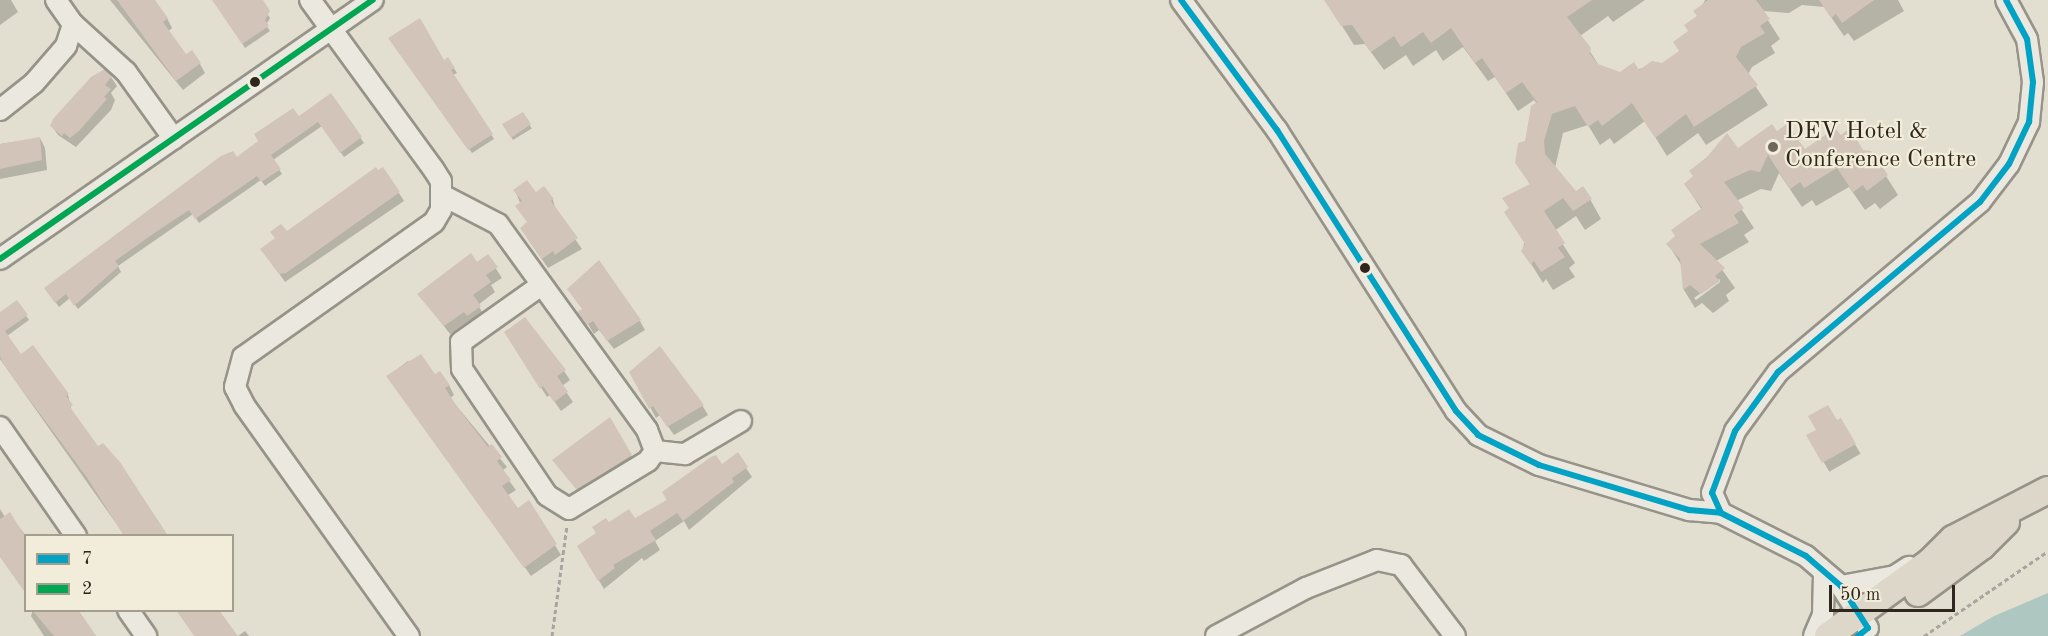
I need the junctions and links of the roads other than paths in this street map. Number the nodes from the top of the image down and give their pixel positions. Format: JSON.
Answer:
{"nodes":[{"id":1,"x":56,"y":0,"type":"edge"},
{"id":2,"x":310,"y":0,"type":"edge"},
{"id":3,"x":373,"y":0,"type":"edge"},
{"id":4,"x":1181,"y":0,"type":"edge"},
{"id":5,"x":2006,"y":0,"type":"edge"},
{"id":6,"x":73,"y":24,"type":"junction"},
{"id":7,"x":331,"y":29,"type":"junction"},
{"id":8,"x":0,"y":110,"type":"edge"},
{"id":9,"x":174,"y":139,"type":"junction"},
{"id":10,"x":442,"y":195,"type":"junction"},
{"id":11,"x":0,"y":259,"type":"edge"},
{"id":12,"x":540,"y":286,"type":"junction"},
{"id":13,"x":741,"y":422,"type":"dead end"},
{"id":14,"x":0,"y":428,"type":"edge"},
{"id":15,"x":656,"y":451,"type":"junction"},
{"id":16,"x":2048,"y":490,"type":"edge"},
{"id":17,"x":2024,"y":506,"type":"junction"},
{"id":18,"x":1721,"y":513,"type":"junction"},
{"id":19,"x":75,"y":534,"type":"edge"},
{"id":20,"x":1953,"y":539,"type":"junction"},
{"id":21,"x":1824,"y":573,"type":"junction"},
{"id":22,"x":1840,"y":586,"type":"junction"},
{"id":23,"x":129,"y":612,"type":"edge"},
{"id":24,"x":1862,"y":626,"type":"edge"},
{"id":25,"x":1226,"y":633,"type":"edge"},
{"id":26,"x":146,"y":636,"type":"edge"},
{"id":27,"x":409,"y":636,"type":"edge"},
{"id":28,"x":1455,"y":636,"type":"edge"},
{"id":29,"x":1814,"y":636,"type":"edge"},
{"id":30,"x":1828,"y":636,"type":"edge"}],
"edges":[{"from":1,"to":6,"type":"street"},
{"from":2,"to":7,"type":"street"},
{"from":3,"to":7,"type":"street"},
{"from":4,"to":18,"type":"street"},
{"from":5,"to":18,"type":"street"},
{"from":6,"to":8,"type":"street"},
{"from":6,"to":9,"type":"street"},
{"from":7,"to":9,"type":"street"},
{"from":7,"to":10,"type":"street"},
{"from":9,"to":11,"type":"street"},
{"from":10,"to":12,"type":"street"},
{"from":10,"to":27,"type":"street"},
{"from":12,"to":15,"type":"street"},
{"from":12,"to":15,"type":"street"},
{"from":13,"to":15,"type":"street"},
{"from":14,"to":19,"type":"street"},
{"from":16,"to":17,"type":"main road"},
{"from":17,"to":20,"type":"main road"},
{"from":17,"to":24,"type":"main road"},
{"from":18,"to":21,"type":"street"},
{"from":20,"to":22,"type":"street"},
{"from":20,"to":24,"type":"main road"},
{"from":21,"to":22,"type":"street"},
{"from":21,"to":29,"type":"street"},
{"from":22,"to":24,"type":"street"},
{"from":23,"to":26,"type":"street"},
{"from":24,"to":30,"type":"main road"},
{"from":25,"to":28,"type":"street"}]}
